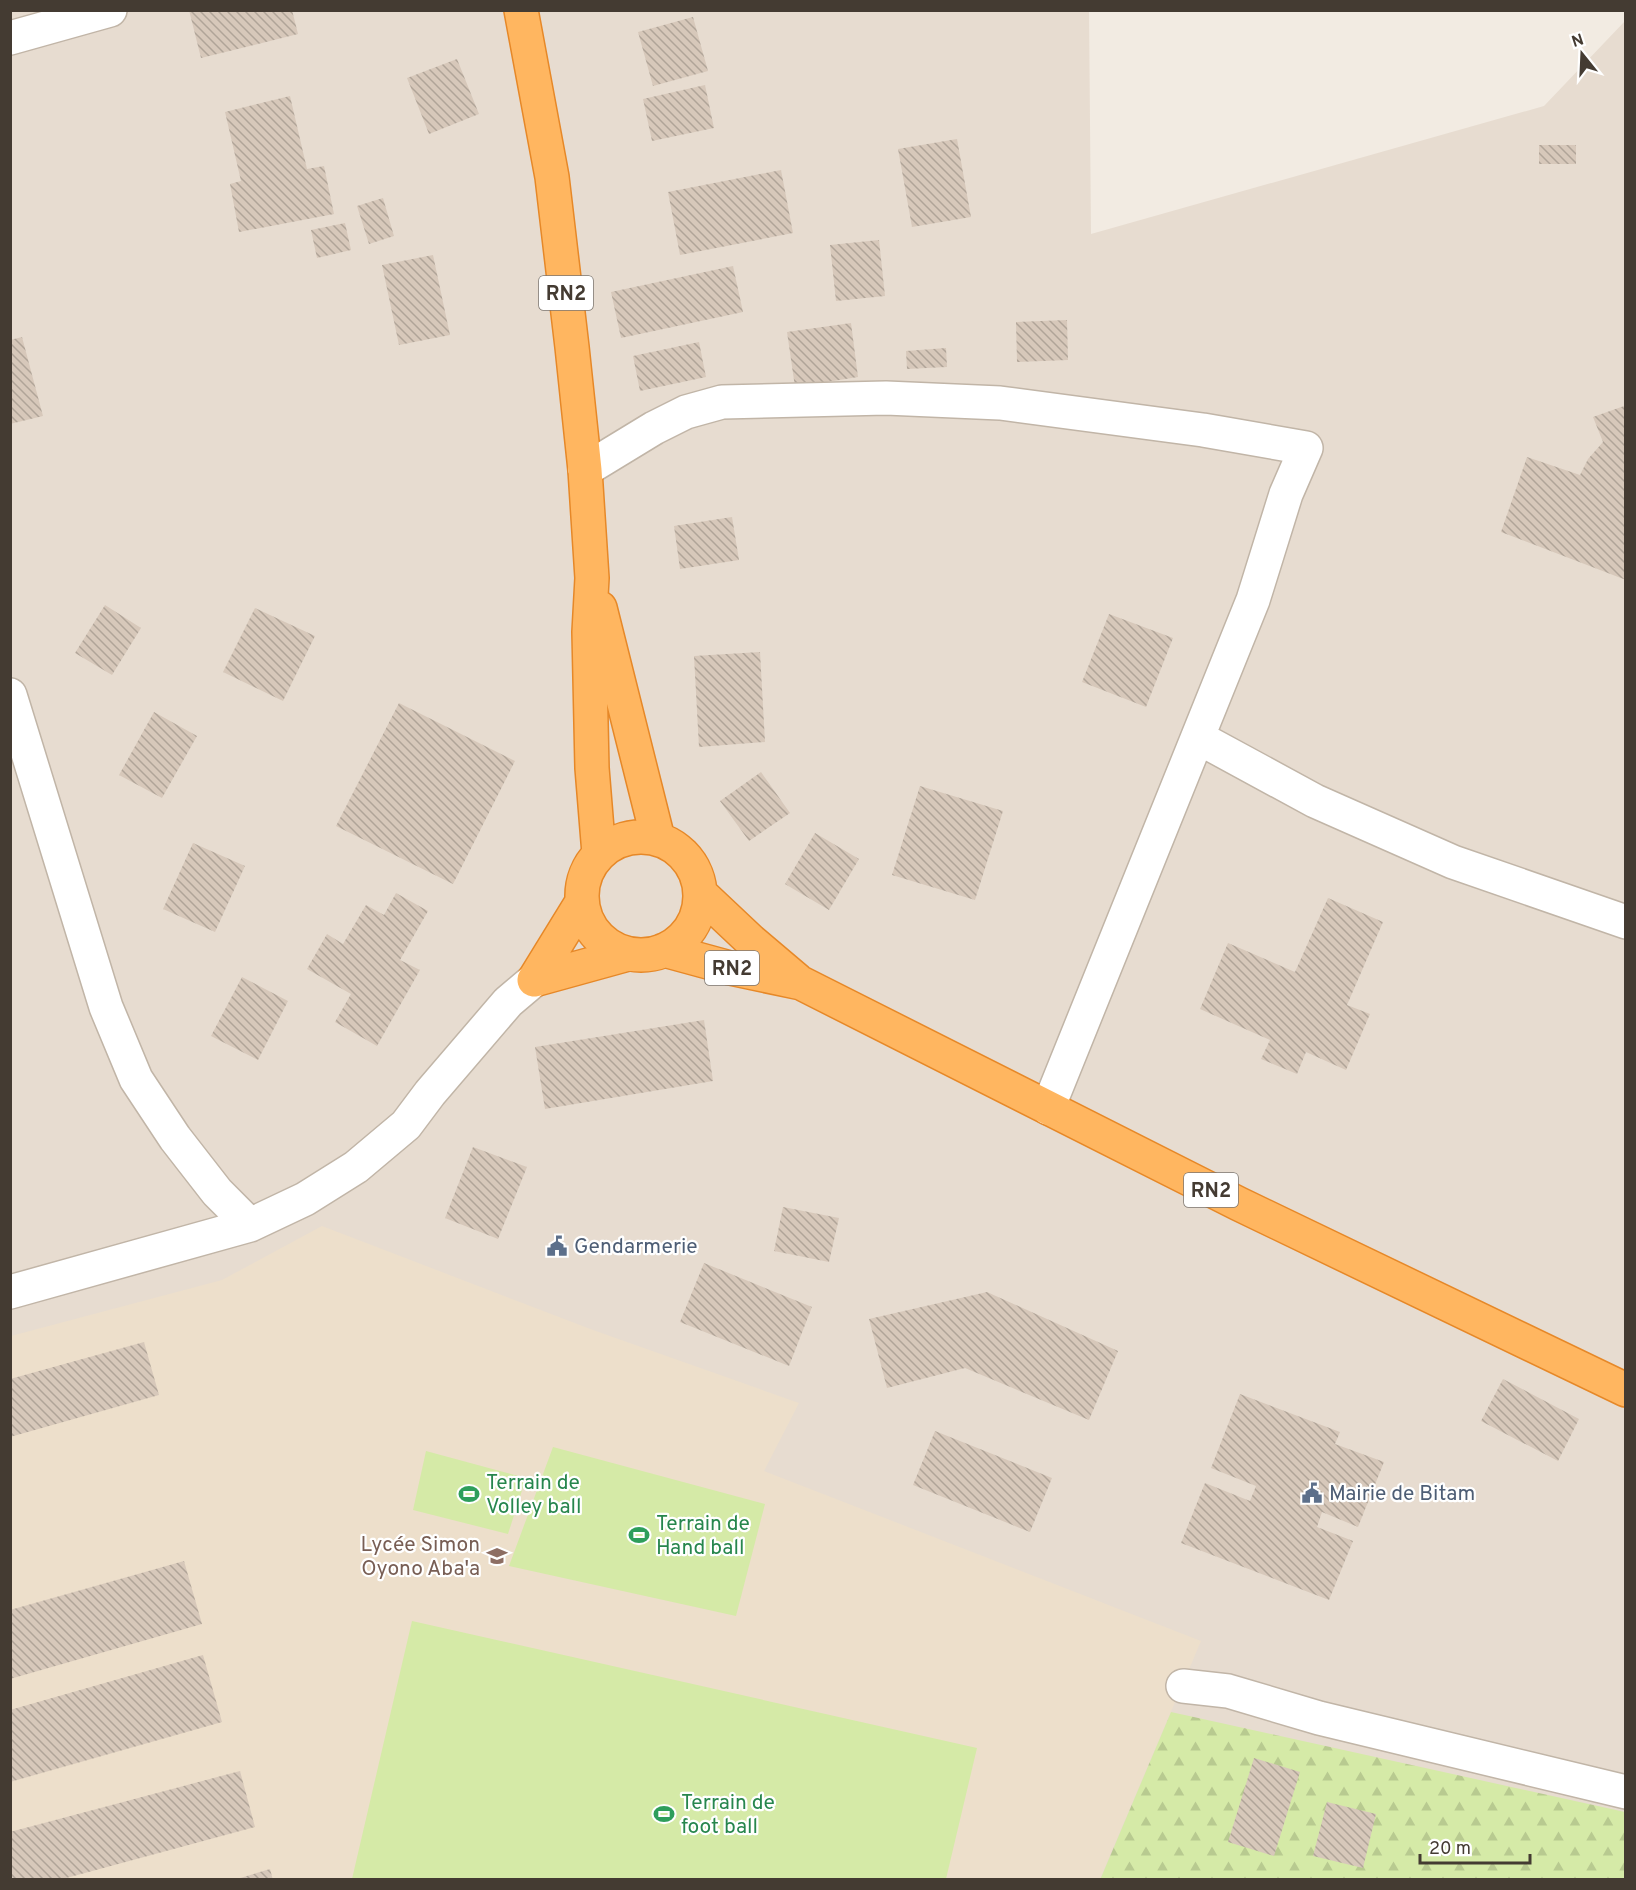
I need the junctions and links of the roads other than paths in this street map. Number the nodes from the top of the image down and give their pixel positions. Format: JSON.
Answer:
{"nodes":[{"id":1,"x":110,"y":10,"type":"edge"},
{"id":2,"x":521,"y":10,"type":"edge"},
{"id":3,"x":10,"y":38,"type":"edge"},
{"id":4,"x":585,"y":470,"type":"junction"},
{"id":5,"x":592,"y":578,"type":"junction"},
{"id":6,"x":10,"y":695,"type":"edge"},
{"id":7,"x":1199,"y":738,"type":"junction"},
{"id":8,"x":658,"y":839,"type":"junction"},
{"id":9,"x":599,"y":854,"type":"junction"},
{"id":10,"x":700,"y":893,"type":"junction"},
{"id":11,"x":582,"y":902,"type":"junction"},
{"id":12,"x":1626,"y":922,"type":"edge"},
{"id":13,"x":664,"y":950,"type":"junction"},
{"id":14,"x":628,"y":954,"type":"junction"},
{"id":15,"x":534,"y":980,"type":"junction"},
{"id":16,"x":801,"y":983,"type":"junction"},
{"id":17,"x":1048,"y":1108,"type":"junction"},
{"id":18,"x":250,"y":1225,"type":"junction"},
{"id":19,"x":10,"y":1292,"type":"edge"},
{"id":20,"x":1626,"y":1390,"type":"edge"},
{"id":21,"x":1183,"y":1686,"type":"dead end"},
{"id":22,"x":1626,"y":1792,"type":"edge"}],
"edges":[{"from":1,"to":3,"type":"street"},
{"from":2,"to":4,"type":"highway","number":"RN2"},
{"from":4,"to":5,"type":"highway","number":"RN2"},
{"from":4,"to":7,"type":"street"},
{"from":5,"to":8,"type":"highway","number":"RN2"},
{"from":5,"to":9,"type":"highway","number":"RN2"},
{"from":6,"to":18,"type":"street"},
{"from":7,"to":12,"type":"street"},
{"from":7,"to":17,"type":"street"},
{"from":8,"to":9,"type":"highway"},
{"from":8,"to":10,"type":"highway"},
{"from":9,"to":11,"type":"highway"},
{"from":10,"to":13,"type":"highway"},
{"from":10,"to":16,"type":"highway","number":"RN2"},
{"from":11,"to":14,"type":"highway"},
{"from":11,"to":15,"type":"highway"},
{"from":13,"to":14,"type":"highway"},
{"from":13,"to":16,"type":"highway","number":"RN2"},
{"from":14,"to":15,"type":"highway"},
{"from":15,"to":18,"type":"street"},
{"from":16,"to":17,"type":"highway","number":"RN2"},
{"from":17,"to":20,"type":"highway","number":"RN2"},
{"from":18,"to":19,"type":"street"},
{"from":21,"to":22,"type":"street"}]}
